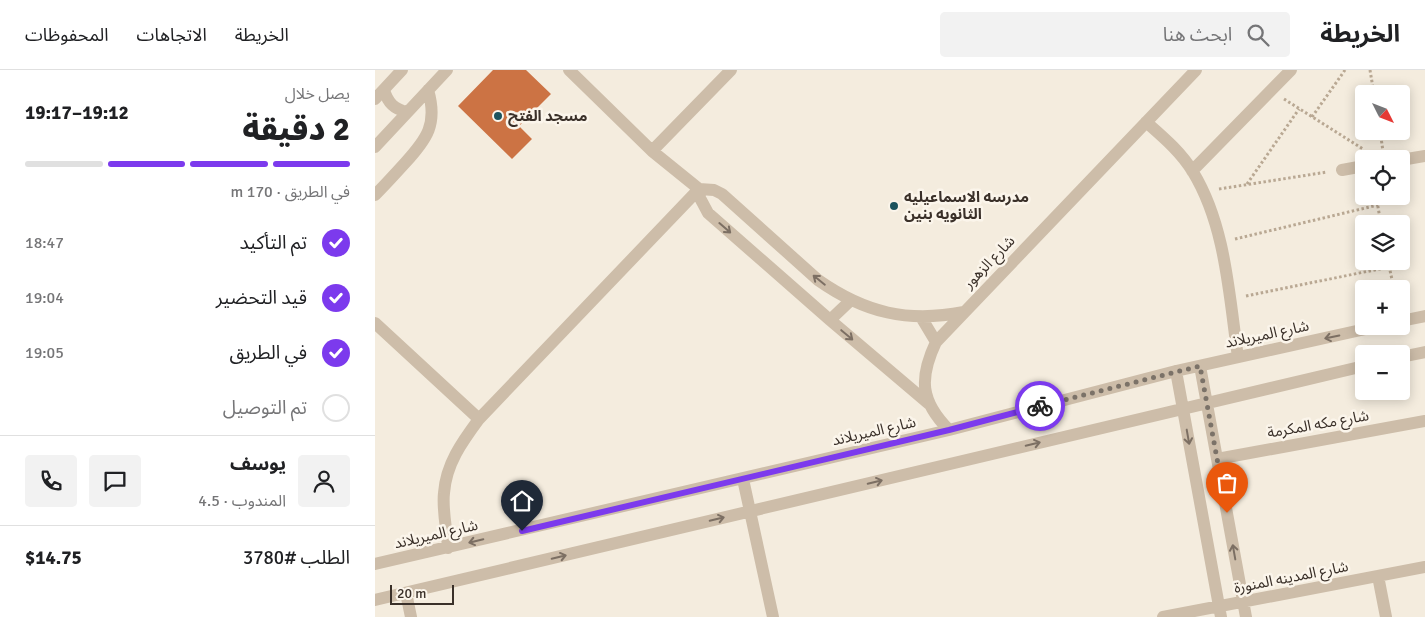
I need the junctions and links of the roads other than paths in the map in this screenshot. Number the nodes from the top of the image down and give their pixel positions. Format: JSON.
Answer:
{"nodes":[{"id":1,"x":402,"y":70,"type":"edge"},
{"id":2,"x":447,"y":70,"type":"edge"},
{"id":3,"x":569,"y":70,"type":"edge"},
{"id":4,"x":731,"y":70,"type":"edge"},
{"id":5,"x":1196,"y":70,"type":"edge"},
{"id":6,"x":1291,"y":70,"type":"edge"},
{"id":7,"x":428,"y":90,"type":"junction"},
{"id":8,"x":379,"y":94,"type":"edge"},
{"id":9,"x":407,"y":112,"type":"junction"},
{"id":10,"x":1146,"y":122,"type":"junction"},
{"id":11,"x":375,"y":147,"type":"edge"},
{"id":12,"x":652,"y":151,"type":"junction"},
{"id":13,"x":1425,"y":156,"type":"edge"},
{"id":14,"x":1410,"y":158,"type":"edge"},
{"id":15,"x":1355,"y":168,"type":"edge"},
{"id":16,"x":1342,"y":170,"type":"road end"},
{"id":17,"x":1192,"y":171,"type":"junction"},
{"id":18,"x":378,"y":186,"type":"edge"},
{"id":19,"x":699,"y":189,"type":"junction"},
{"id":20,"x":850,"y":301,"type":"junction"},
{"id":21,"x":964,"y":312,"type":"junction"},
{"id":22,"x":1425,"y":316,"type":"edge"},
{"id":23,"x":921,"y":317,"type":"junction"},
{"id":24,"x":1410,"y":319,"type":"edge"},
{"id":25,"x":830,"y":320,"type":"junction"},
{"id":26,"x":375,"y":323,"type":"edge"},
{"id":27,"x":1355,"y":331,"type":"edge"},
{"id":28,"x":936,"y":342,"type":"junction"},
{"id":29,"x":1425,"y":352,"type":"edge"},
{"id":30,"x":1410,"y":355,"type":"edge"},
{"id":31,"x":1238,"y":357,"type":"junction"},
{"id":32,"x":1200,"y":366,"type":"junction"},
{"id":33,"x":1355,"y":368,"type":"edge"},
{"id":34,"x":1177,"y":371,"type":"junction"},
{"id":35,"x":1207,"y":403,"type":"junction"},
{"id":36,"x":929,"y":404,"type":"junction"},
{"id":37,"x":1183,"y":409,"type":"junction"},
{"id":38,"x":479,"y":419,"type":"junction"},
{"id":39,"x":1425,"y":421,"type":"edge"},
{"id":40,"x":949,"y":430,"type":"junction"},
{"id":41,"x":1217,"y":459,"type":"junction"},
{"id":42,"x":743,"y":479,"type":"junction"},
{"id":43,"x":750,"y":512,"type":"junction"},
{"id":44,"x":448,"y":548,"type":"junction"},
{"id":45,"x":375,"y":564,"type":"edge"},
{"id":46,"x":1425,"y":567,"type":"edge"},
{"id":47,"x":1378,"y":576,"type":"junction"},
{"id":48,"x":406,"y":593,"type":"junction"},
{"id":49,"x":375,"y":600,"type":"edge"},
{"id":50,"x":1243,"y":602,"type":"junction"},
{"id":51,"x":1220,"y":612,"type":"edge"},
{"id":52,"x":411,"y":617,"type":"edge"},
{"id":53,"x":773,"y":617,"type":"edge"},
{"id":54,"x":1163,"y":617,"type":"edge"},
{"id":55,"x":1246,"y":617,"type":"edge"},
{"id":56,"x":1386,"y":617,"type":"edge"}],
"edges":[{"from":1,"to":8,"type":"street"},
{"from":2,"to":7,"type":"street"},
{"from":3,"to":12,"type":"street"},
{"from":4,"to":12,"type":"street"},
{"from":5,"to":10,"type":"street","name":"شارع الزهور"},
{"from":6,"to":17,"type":"street"},
{"from":7,"to":9,"type":"street"},
{"from":7,"to":18,"type":"street"},
{"from":8,"to":9,"type":"street"},
{"from":9,"to":11,"type":"street"},
{"from":10,"to":17,"type":"street"},
{"from":10,"to":21,"type":"street","name":"شارع الزهور"},
{"from":12,"to":19,"type":"street"},
{"from":13,"to":14,"type":"street"},
{"from":15,"to":16,"type":"street"},
{"from":17,"to":31,"type":"street"},
{"from":20,"to":19,"type":"street","one_way":true},
{"from":19,"to":25,"type":"street","one_way":true},
{"from":19,"to":38,"type":"street"},
{"from":20,"to":23,"type":"street"},
{"from":20,"to":25,"type":"street"},
{"from":21,"to":23,"type":"street"},
{"from":21,"to":28,"type":"street","name":"شارع الزهور"},
{"from":22,"to":24,"type":"street"},
{"from":23,"to":28,"type":"street"},
{"from":25,"to":36,"type":"street","one_way":true},
{"from":26,"to":38,"type":"street"},
{"from":27,"to":31,"type":"street","name":"شارع الميريلاند","one_way":true},
{"from":28,"to":36,"type":"street","name":"شارع الزهور"},
{"from":29,"to":30,"type":"street"},
{"from":31,"to":32,"type":"street","name":"شارع الميريلاند"},
{"from":32,"to":34,"type":"street","name":"شارع الميريلاند"},
{"from":32,"to":35,"type":"street"},
{"from":33,"to":35,"type":"street"},
{"from":34,"to":37,"type":"street"},
{"from":34,"to":40,"type":"street","name":"شارع الميريلاند"},
{"from":35,"to":37,"type":"street"},
{"from":35,"to":41,"type":"street"},
{"from":36,"to":40,"type":"street","name":"شارع الزهور"},
{"from":43,"to":37,"type":"street","one_way":true},
{"from":37,"to":51,"type":"street","one_way":true},
{"from":38,"to":44,"type":"street"},
{"from":39,"to":41,"type":"street","name":"شارع مكه المكرمة"},
{"from":40,"to":42,"type":"street","name":"شارع الميريلاند"},
{"from":50,"to":41,"type":"street","one_way":true},
{"from":42,"to":43,"type":"street"},
{"from":42,"to":44,"type":"street","name":"شارع الميريلاند","one_way":true},
{"from":48,"to":43,"type":"street","one_way":true},
{"from":43,"to":53,"type":"street"},
{"from":44,"to":45,"type":"street","name":"شارع الميريلاند"},
{"from":46,"to":47,"type":"street","name":"شارع المدينه المنورة"},
{"from":47,"to":50,"type":"street","name":"شارع المدينه المنورة"},
{"from":47,"to":56,"type":"street"},
{"from":48,"to":49,"type":"street"},
{"from":48,"to":52,"type":"street"},
{"from":50,"to":51,"type":"street","name":"شارع المدينه المنورة"},
{"from":50,"to":55,"type":"street"},
{"from":51,"to":54,"type":"street","name":"شارع المدينه المنورة"}]}
